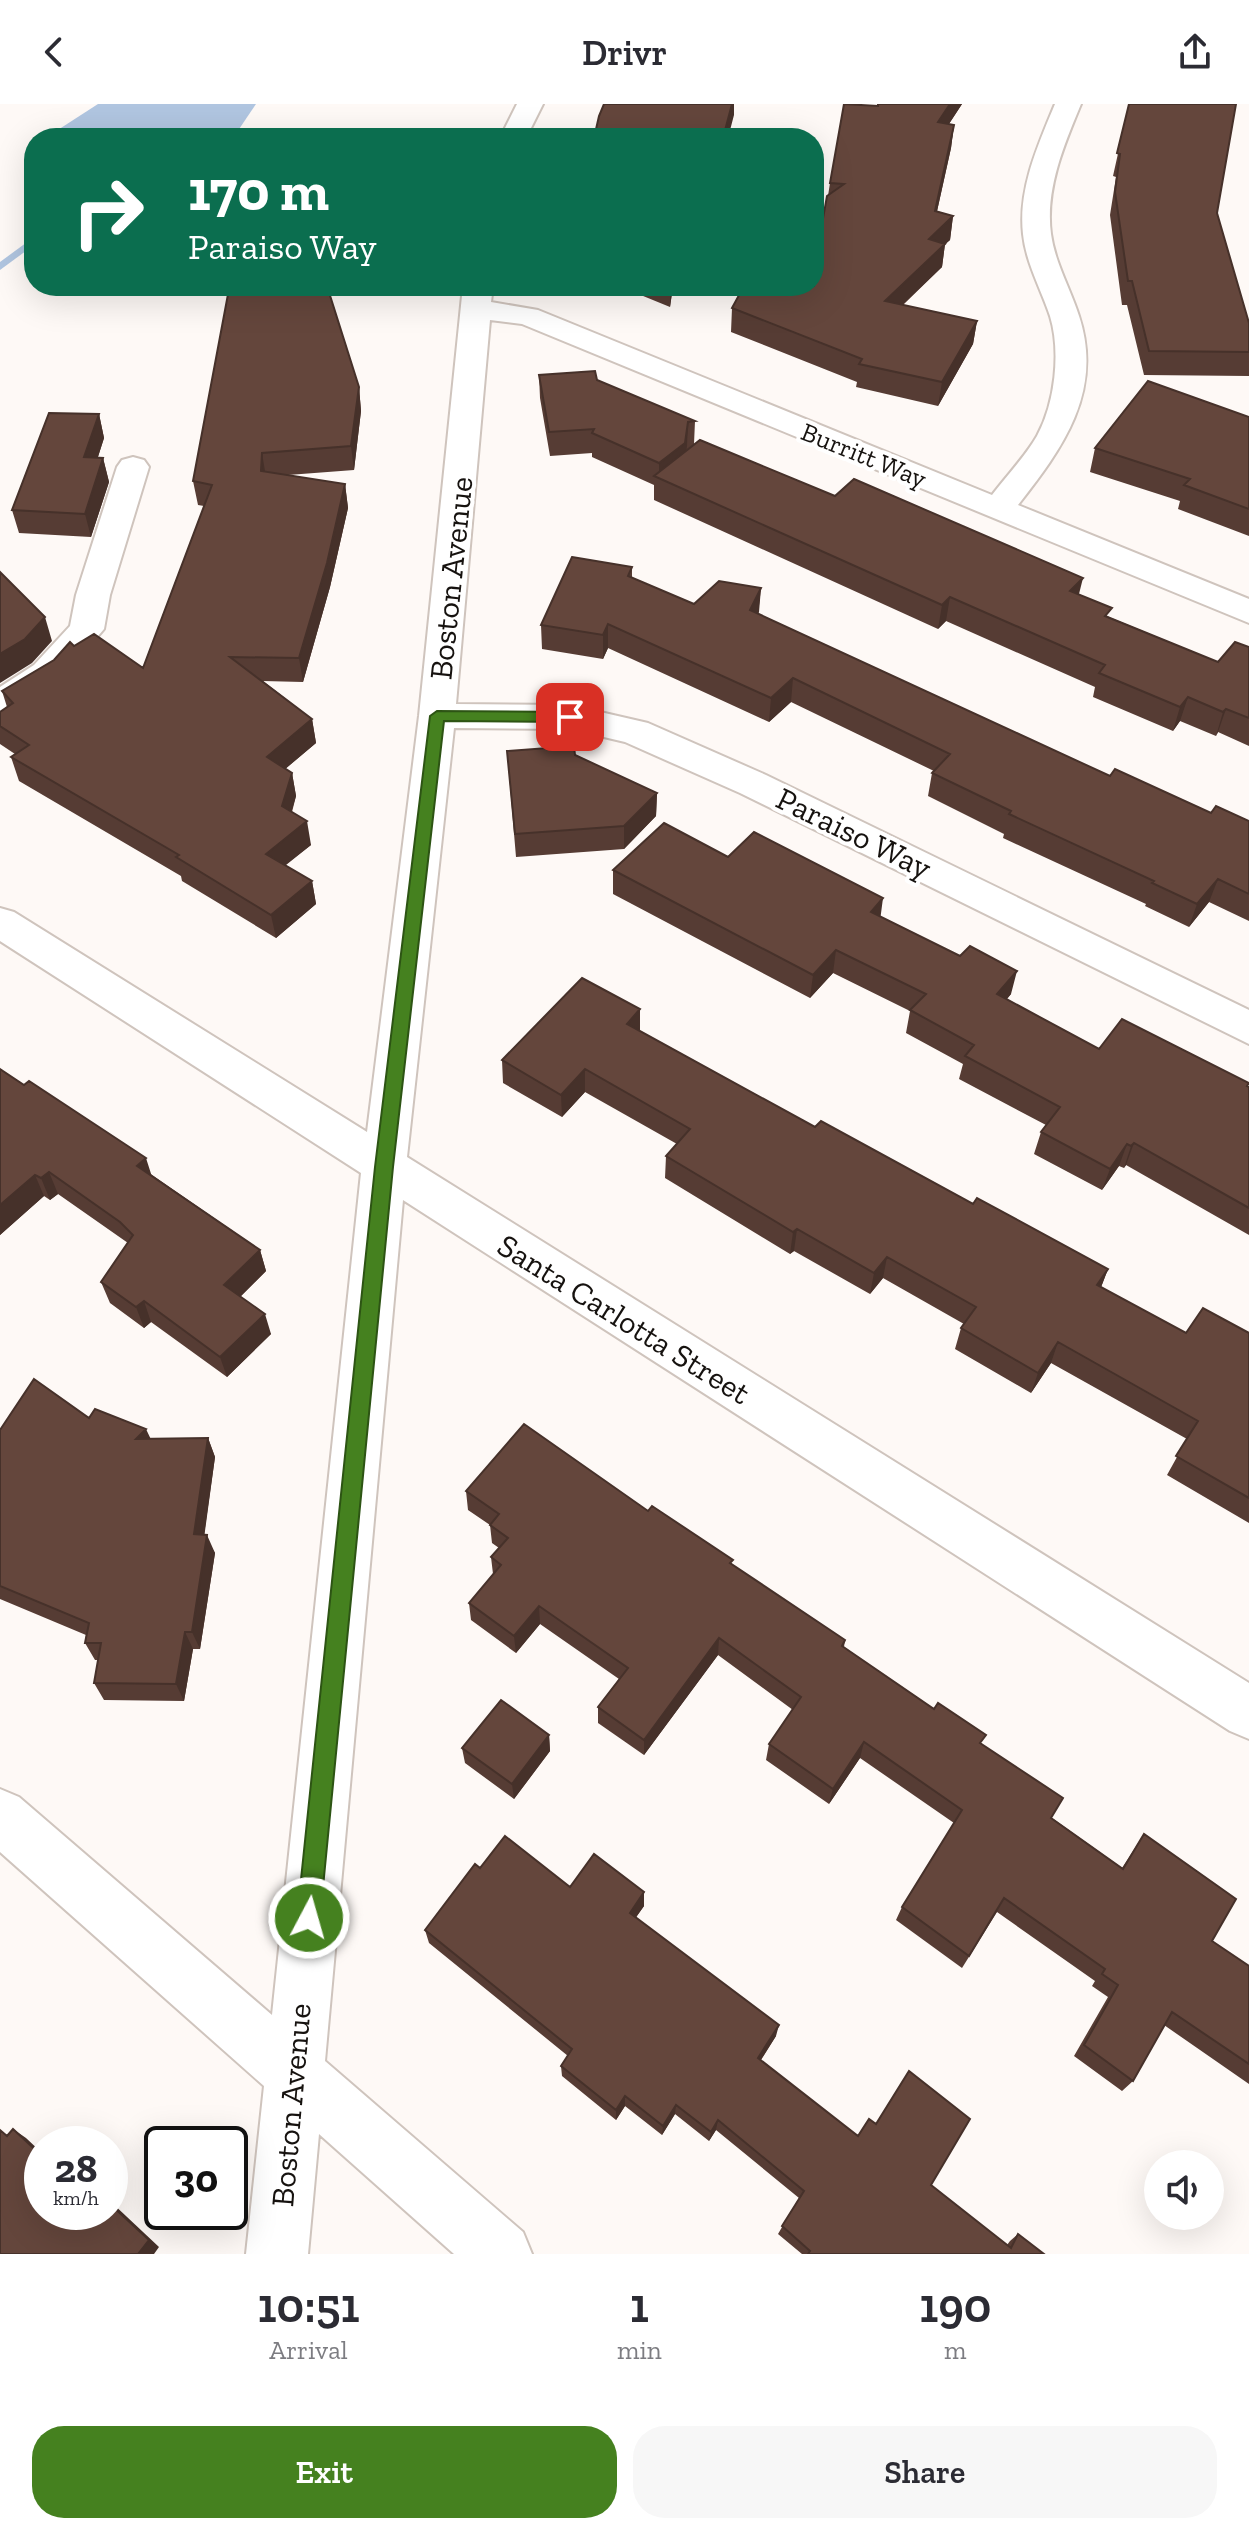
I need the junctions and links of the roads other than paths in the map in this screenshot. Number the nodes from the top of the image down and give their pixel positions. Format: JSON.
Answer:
{"nodes":[{"id":1,"x":1068,"y":104,"type":"edge"},
{"id":2,"x":477,"y":298,"type":"edge"},
{"id":3,"x":133,"y":467,"type":"dead end"},
{"id":4,"x":997,"y":510,"type":"junction"},
{"id":5,"x":1249,"y":612,"type":"edge"},
{"id":6,"x":0,"y":703,"type":"edge"},
{"id":7,"x":437,"y":716,"type":"junction"},
{"id":8,"x":0,"y":922,"type":"edge"},
{"id":9,"x":1249,"y":1028,"type":"edge"},
{"id":10,"x":384,"y":1167,"type":"junction"},
{"id":11,"x":1249,"y":1713,"type":"edge"},
{"id":12,"x":0,"y":1816,"type":"edge"},
{"id":13,"x":293,"y":2074,"type":"junction"},
{"id":14,"x":277,"y":2254,"type":"edge"},
{"id":15,"x":501,"y":2254,"type":"edge"}],
"edges":[{"from":1,"to":4,"type":"street"},
{"from":2,"to":4,"type":"street","name":"Burritt Way"},
{"from":2,"to":7,"type":"street","name":"Boston Avenue"},
{"from":3,"to":6,"type":"street"},
{"from":4,"to":5,"type":"street","name":"Burritt Way"},
{"from":7,"to":9,"type":"street","name":"Paraiso Way"},
{"from":7,"to":10,"type":"street","name":"Boston Avenue"},
{"from":8,"to":10,"type":"street","name":"Santa Carlotta Street"},
{"from":10,"to":11,"type":"street","name":"Santa Carlotta Street"},
{"from":10,"to":13,"type":"street","name":"Boston Avenue"},
{"from":12,"to":13,"type":"street"},
{"from":13,"to":14,"type":"street","name":"Boston Avenue"},
{"from":13,"to":15,"type":"street"}]}
